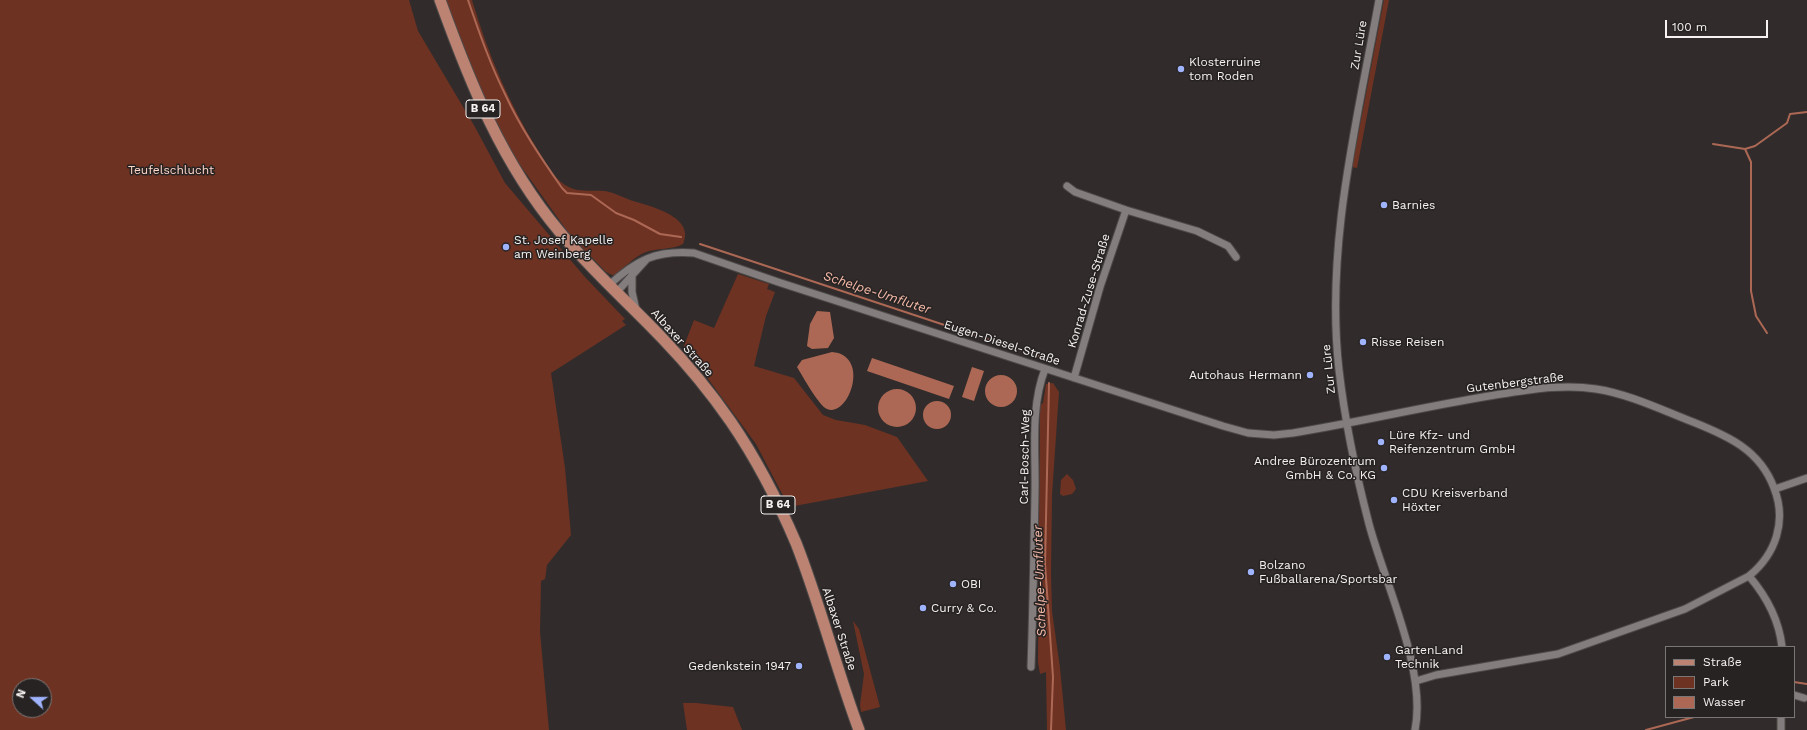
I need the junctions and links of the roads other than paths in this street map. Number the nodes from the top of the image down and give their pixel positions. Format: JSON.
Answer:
{"nodes":[{"id":1,"x":440,"y":0,"type":"edge"},
{"id":2,"x":1379,"y":0,"type":"edge"},
{"id":3,"x":1067,"y":186,"type":"dead end"},
{"id":4,"x":1126,"y":210,"type":"junction"},
{"id":5,"x":653,"y":255,"type":"junction"},
{"id":6,"x":1236,"y":257,"type":"dead end"},
{"id":7,"x":632,"y":275,"type":"junction"},
{"id":8,"x":612,"y":289,"type":"junction"},
{"id":9,"x":638,"y":314,"type":"junction"},
{"id":10,"x":1045,"y":369,"type":"junction"},
{"id":11,"x":1074,"y":378,"type":"junction"},
{"id":12,"x":1347,"y":424,"type":"junction"},
{"id":13,"x":1807,"y":478,"type":"edge"},
{"id":14,"x":1775,"y":488,"type":"junction"},
{"id":15,"x":1749,"y":576,"type":"junction"},
{"id":16,"x":1782,"y":646,"type":"edge"},
{"id":17,"x":1032,"y":667,"type":"dead end"},
{"id":18,"x":1416,"y":681,"type":"junction"},
{"id":19,"x":1795,"y":695,"type":"edge"},
{"id":20,"x":1804,"y":698,"type":"dead end"},
{"id":21,"x":1781,"y":718,"type":"edge"},
{"id":22,"x":859,"y":730,"type":"edge"},
{"id":23,"x":1415,"y":730,"type":"edge"},
{"id":24,"x":1781,"y":730,"type":"edge"}],
"edges":[{"from":1,"to":8,"type":"main road","name":"Albaxer Straße","number":"B 64"},
{"from":2,"to":12,"type":"street","name":"Zur Lüre"},
{"from":3,"to":4,"type":"street"},
{"from":4,"to":6,"type":"street"},
{"from":4,"to":11,"type":"street","name":"Konrad-Zuse-Straße"},
{"from":5,"to":7,"type":"street"},
{"from":5,"to":8,"type":"street","name":"Eugen-Diesel-Straße"},
{"from":5,"to":10,"type":"street","name":"Eugen-Diesel-Straße"},
{"from":7,"to":8,"type":"street"},
{"from":7,"to":9,"type":"street"},
{"from":8,"to":9,"type":"main road","name":"Albaxer Straße","number":"B 64"},
{"from":9,"to":22,"type":"main road","name":"Albaxer Straße","number":"B 64"},
{"from":10,"to":11,"type":"street","name":"Eugen-Diesel-Straße"},
{"from":10,"to":17,"type":"street","name":"Carl-Bosch-Weg"},
{"from":11,"to":12,"type":"street","name":"Eugen-Diesel-Straße"},
{"from":12,"to":14,"type":"street","name":"Gutenbergstraße"},
{"from":12,"to":18,"type":"street","name":"Zur Lüre"},
{"from":13,"to":14,"type":"street"},
{"from":14,"to":15,"type":"street","name":"Gutenbergstraße"},
{"from":15,"to":16,"type":"street"},
{"from":15,"to":18,"type":"street","name":"Gutenbergstraße"},
{"from":18,"to":23,"type":"street","name":"Zur Lüre"},
{"from":19,"to":20,"type":"street"},
{"from":21,"to":24,"type":"street"}]}
